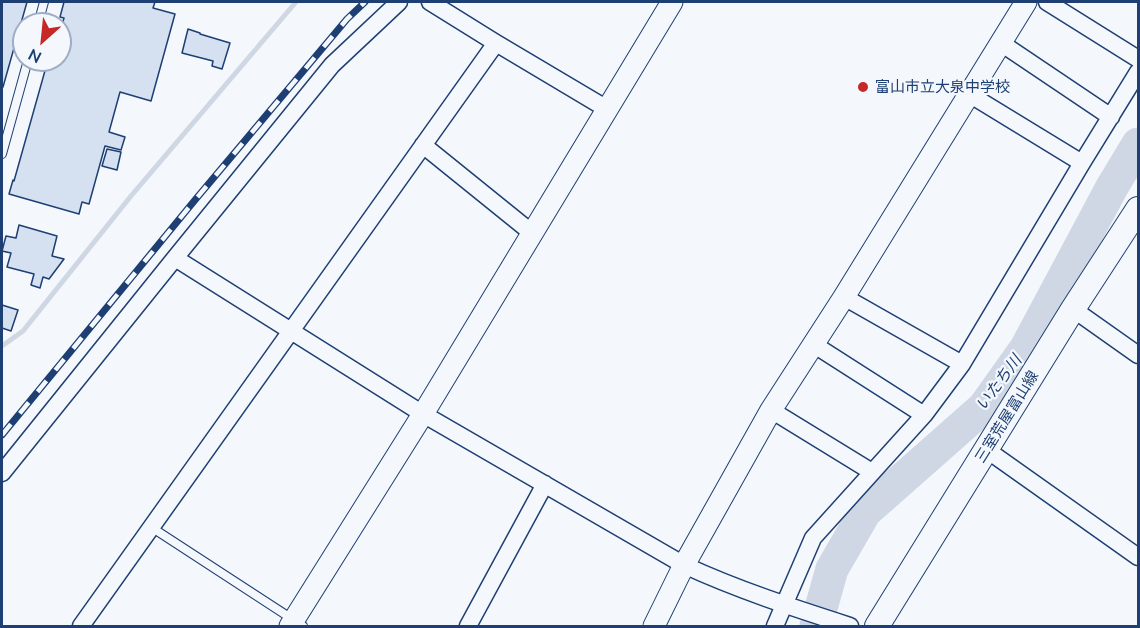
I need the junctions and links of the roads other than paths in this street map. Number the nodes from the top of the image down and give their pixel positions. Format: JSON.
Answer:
{"nodes":[{"id":1,"x":399,"y":2,"type":"edge"},
{"id":2,"x":430,"y":2,"type":"edge"},
{"id":3,"x":672,"y":2,"type":"edge"},
{"id":4,"x":1026,"y":2,"type":"edge"},
{"id":5,"x":1047,"y":2,"type":"edge"},
{"id":6,"x":496,"y":43,"type":"junction"},
{"id":7,"x":1001,"y":43,"type":"junction"},
{"id":8,"x":1138,"y":58,"type":"edge"},
{"id":9,"x":25,"y":72,"type":"edge"},
{"id":10,"x":1138,"y":72,"type":"edge"},
{"id":11,"x":969,"y":94,"type":"junction"},
{"id":12,"x":607,"y":110,"type":"junction"},
{"id":13,"x":1111,"y":117,"type":"junction"},
{"id":14,"x":423,"y":145,"type":"junction"},
{"id":15,"x":2,"y":154,"type":"edge"},
{"id":16,"x":1082,"y":163,"type":"junction"},
{"id":17,"x":1138,"y":209,"type":"edge"},
{"id":18,"x":532,"y":232,"type":"junction"},
{"id":19,"x":175,"y":258,"type":"junction"},
{"id":20,"x":844,"y":297,"type":"junction"},
{"id":21,"x":1073,"y":309,"type":"junction"},
{"id":22,"x":291,"y":331,"type":"junction"},
{"id":23,"x":813,"y":344,"type":"junction"},
{"id":24,"x":1138,"y":356,"type":"edge"},
{"id":25,"x":963,"y":364,"type":"junction"},
{"id":26,"x":771,"y":410,"type":"junction"},
{"id":27,"x":423,"y":414,"type":"junction"},
{"id":28,"x":924,"y":415,"type":"junction"},
{"id":29,"x":987,"y":450,"type":"junction"},
{"id":30,"x":872,"y":471,"type":"junction"},
{"id":31,"x":2,"y":473,"type":"edge"},
{"id":32,"x":545,"y":484,"type":"junction"},
{"id":33,"x":152,"y":527,"type":"junction"},
{"id":34,"x":1138,"y":557,"type":"edge"},
{"id":35,"x":684,"y":565,"type":"junction"},
{"id":36,"x":783,"y":604,"type":"junction"},
{"id":37,"x":296,"y":625,"type":"edge"},
{"id":38,"x":81,"y":627,"type":"edge"},
{"id":39,"x":468,"y":627,"type":"edge"},
{"id":40,"x":654,"y":627,"type":"edge"},
{"id":41,"x":775,"y":627,"type":"edge"},
{"id":42,"x":850,"y":627,"type":"edge"},
{"id":43,"x":877,"y":627,"type":"edge"}],
"edges":[{"from":1,"to":19,"type":"street"},
{"from":2,"to":6,"type":"street"},
{"from":3,"to":12,"type":"street"},
{"from":4,"to":7,"type":"street"},
{"from":5,"to":8,"type":"street"},
{"from":6,"to":12,"type":"street"},
{"from":6,"to":14,"type":"street"},
{"from":7,"to":11,"type":"street"},
{"from":7,"to":13,"type":"street"},
{"from":9,"to":15,"type":"lane"},
{"from":10,"to":13,"type":"street"},
{"from":11,"to":16,"type":"street"},
{"from":11,"to":20,"type":"street"},
{"from":12,"to":18,"type":"street"},
{"from":13,"to":16,"type":"street"},
{"from":14,"to":18,"type":"street"},
{"from":14,"to":22,"type":"street"},
{"from":16,"to":25,"type":"street"},
{"from":17,"to":21,"type":"main road","name":"三室荒屋富山線"},
{"from":18,"to":27,"type":"street"},
{"from":19,"to":22,"type":"street"},
{"from":19,"to":31,"type":"street"},
{"from":20,"to":23,"type":"street"},
{"from":20,"to":25,"type":"street"},
{"from":21,"to":24,"type":"street"},
{"from":21,"to":29,"type":"main road","name":"三室荒屋富山線"},
{"from":22,"to":27,"type":"street"},
{"from":22,"to":33,"type":"street"},
{"from":23,"to":26,"type":"street"},
{"from":23,"to":28,"type":"street"},
{"from":25,"to":28,"type":"street"},
{"from":26,"to":30,"type":"street"},
{"from":26,"to":35,"type":"street"},
{"from":27,"to":32,"type":"street"},
{"from":27,"to":37,"type":"street"},
{"from":28,"to":30,"type":"street"},
{"from":29,"to":34,"type":"street"},
{"from":29,"to":43,"type":"main road","name":"三室荒屋富山線"},
{"from":30,"to":36,"type":"street"},
{"from":32,"to":35,"type":"street"},
{"from":32,"to":39,"type":"street"},
{"from":33,"to":37,"type":"lane"},
{"from":33,"to":38,"type":"street"},
{"from":35,"to":36,"type":"street"},
{"from":35,"to":40,"type":"street"},
{"from":36,"to":41,"type":"street"},
{"from":36,"to":42,"type":"street"}]}
